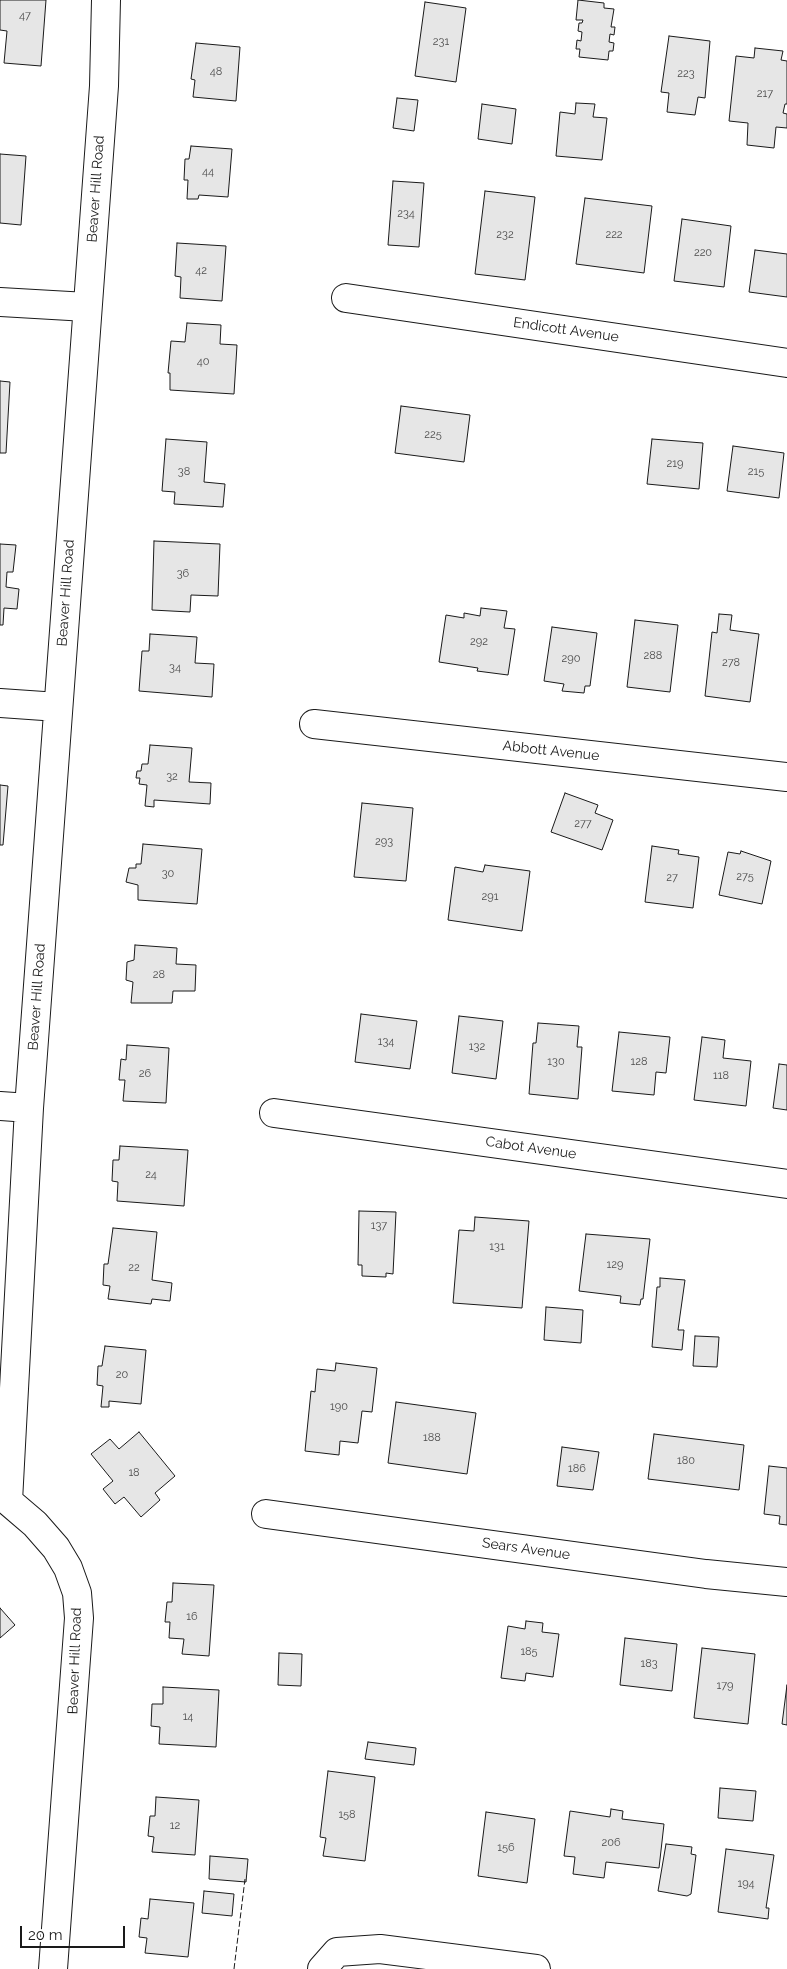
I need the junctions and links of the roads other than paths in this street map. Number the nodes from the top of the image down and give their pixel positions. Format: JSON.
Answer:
{"nodes":[{"id":1,"x":106,"y":0,"type":"edge"},
{"id":2,"x":346,"y":298,"type":"dead end"},
{"id":3,"x":0,"y":302,"type":"edge"},
{"id":4,"x":87,"y":307,"type":"junction"},
{"id":5,"x":787,"y":363,"type":"edge"},
{"id":6,"x":0,"y":703,"type":"edge"},
{"id":7,"x":58,"y":707,"type":"junction"},
{"id":8,"x":314,"y":724,"type":"dead end"},
{"id":9,"x":787,"y":777,"type":"edge"},
{"id":10,"x":0,"y":1106,"type":"edge"},
{"id":11,"x":29,"y":1108,"type":"junction"},
{"id":12,"x":274,"y":1113,"type":"dead end"},
{"id":13,"x":787,"y":1184,"type":"edge"},
{"id":14,"x":4,"y":1501,"type":"edge"},
{"id":15,"x":266,"y":1514,"type":"dead end"},
{"id":16,"x":787,"y":1582,"type":"edge"},
{"id":17,"x":53,"y":1969,"type":"edge"},
{"id":18,"x":322,"y":1969,"type":"edge"},
{"id":19,"x":536,"y":1969,"type":"edge"}],
"edges":[{"from":1,"to":4,"type":"street","name":"Beaver Hill Road"},
{"from":2,"to":5,"type":"street","name":"Endicott Avenue"},
{"from":3,"to":4,"type":"street"},
{"from":4,"to":7,"type":"street","name":"Beaver Hill Road"},
{"from":6,"to":7,"type":"street"},
{"from":7,"to":11,"type":"street","name":"Beaver Hill Road"},
{"from":8,"to":9,"type":"street","name":"Abbott Avenue"},
{"from":10,"to":11,"type":"street"},
{"from":11,"to":14,"type":"street","name":"Beaver Hill Road"},
{"from":12,"to":13,"type":"street","name":"Cabot Avenue"},
{"from":14,"to":17,"type":"street","name":"Beaver Hill Road"},
{"from":15,"to":16,"type":"street","name":"Sears Avenue"},
{"from":18,"to":19,"type":"street"}]}
